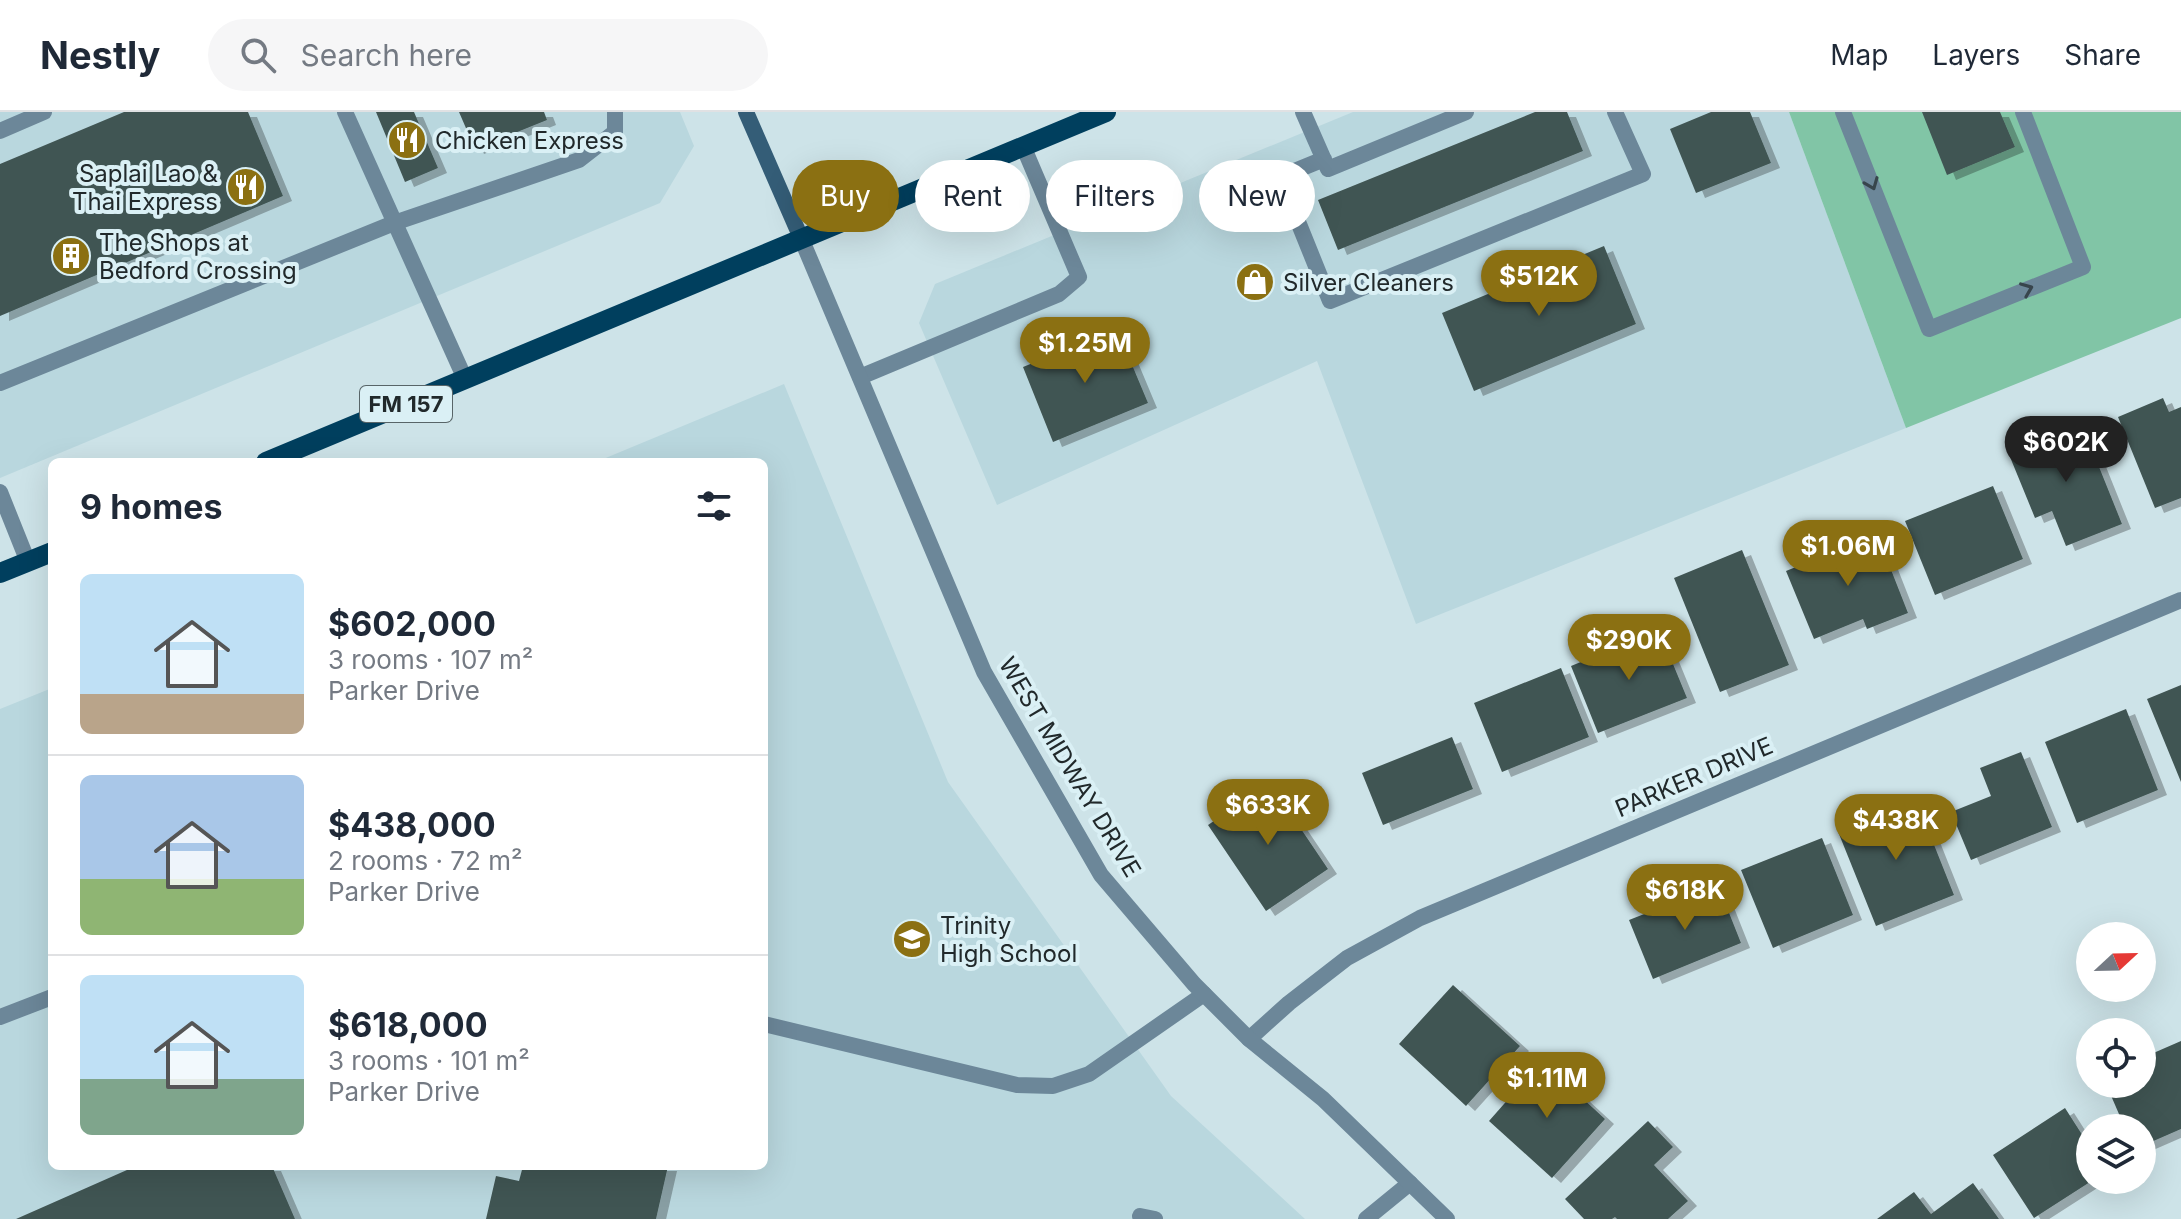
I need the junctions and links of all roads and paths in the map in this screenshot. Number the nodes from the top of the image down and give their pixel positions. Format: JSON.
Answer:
{"nodes":[{"id":1,"x":44,"y":112,"type":"edge"},
{"id":2,"x":345,"y":112,"type":"edge"},
{"id":3,"x":615,"y":112,"type":"edge"},
{"id":4,"x":746,"y":112,"type":"edge"},
{"id":5,"x":1106,"y":112,"type":"edge"},
{"id":6,"x":1303,"y":112,"type":"edge"},
{"id":7,"x":1466,"y":112,"type":"edge"},
{"id":8,"x":1615,"y":112,"type":"edge"},
{"id":9,"x":1843,"y":112,"type":"edge"},
{"id":10,"x":2023,"y":112,"type":"edge"},
{"id":11,"x":0,"y":131,"type":"edge"},
{"id":12,"x":1023,"y":146,"type":"junction"},
{"id":13,"x":1324,"y":159,"type":"junction"},
{"id":14,"x":394,"y":223,"type":"junction"},
{"id":15,"x":801,"y":238,"type":"junction"},
{"id":16,"x":860,"y":377,"type":"junction"},
{"id":17,"x":465,"y":379,"type":"junction"},
{"id":18,"x":0,"y":383,"type":"edge"},
{"id":19,"x":276,"y":458,"type":"edge"},
{"id":20,"x":0,"y":492,"type":"edge"},
{"id":21,"x":48,"y":554,"type":"edge"},
{"id":22,"x":28,"y":562,"type":"junction"},
{"id":23,"x":0,"y":573,"type":"edge"},
{"id":24,"x":2181,"y":600,"type":"edge"},
{"id":25,"x":1204,"y":994,"type":"junction"},
{"id":26,"x":48,"y":999,"type":"edge"},
{"id":27,"x":0,"y":1017,"type":"edge"},
{"id":28,"x":768,"y":1025,"type":"edge"},
{"id":29,"x":1249,"y":1039,"type":"junction"},
{"id":30,"x":1410,"y":1183,"type":"junction"},
{"id":31,"x":1366,"y":1219,"type":"edge"},
{"id":32,"x":1447,"y":1219,"type":"edge"}],
"edges":[{"from":1,"to":11,"type":"street"},
{"from":2,"to":14,"type":"street"},
{"from":3,"to":14,"type":"street"},
{"from":4,"to":15,"type":"main road"},
{"from":5,"to":12,"type":"main road","number":"FM 157"},
{"from":6,"to":13,"type":"street"},
{"from":7,"to":13,"type":"street"},
{"from":8,"to":13,"type":"street"},
{"from":9,"to":10,"type":"street","one_way":true},
{"from":12,"to":15,"type":"main road","number":"FM 157"},
{"from":12,"to":16,"type":"street"},
{"from":14,"to":17,"type":"street"},
{"from":14,"to":18,"type":"street"},
{"from":15,"to":16,"type":"street","name":"WEST MIDWAY DRIVE"},
{"from":15,"to":17,"type":"main road","number":"FM 157"},
{"from":16,"to":25,"type":"street","name":"WEST MIDWAY DRIVE"},
{"from":17,"to":19,"type":"main road","number":"FM 157"},
{"from":20,"to":22,"type":"street"},
{"from":21,"to":22,"type":"main road"},
{"from":22,"to":23,"type":"main road"},
{"from":24,"to":29,"type":"street","name":"PARKER DRIVE"},
{"from":25,"to":28,"type":"street"},
{"from":25,"to":29,"type":"street","name":"WEST MIDWAY DRIVE"},
{"from":26,"to":27,"type":"street"},
{"from":29,"to":30,"type":"street","name":"WEST MIDWAY DRIVE"},
{"from":30,"to":31,"type":"street"},
{"from":30,"to":32,"type":"street","name":"WEST MIDWAY DRIVE"}]}
